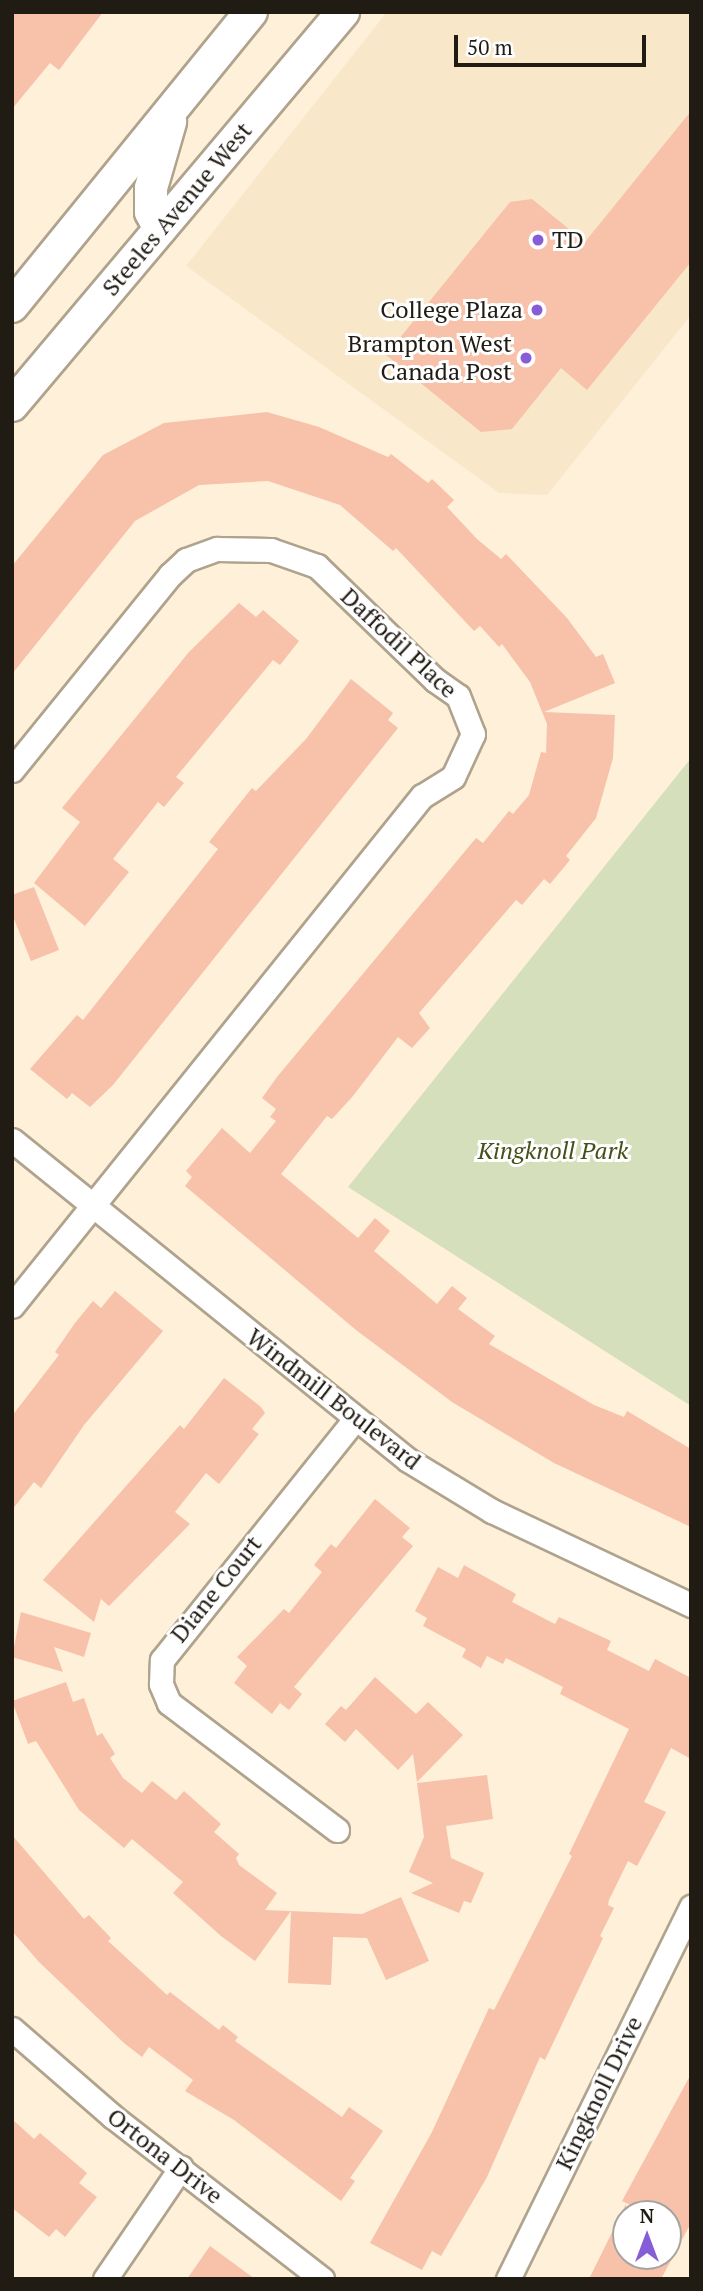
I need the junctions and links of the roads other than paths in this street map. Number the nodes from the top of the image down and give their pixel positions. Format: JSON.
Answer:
{"nodes":[{"id":1,"x":251,"y":12,"type":"edge"},
{"id":2,"x":343,"y":12,"type":"edge"},
{"id":3,"x":174,"y":107,"type":"junction"},
{"id":4,"x":160,"y":229,"type":"junction"},
{"id":5,"x":12,"y":306,"type":"edge"},
{"id":6,"x":12,"y":405,"type":"edge"},
{"id":7,"x":12,"y":770,"type":"edge"},
{"id":8,"x":12,"y":1140,"type":"edge"},
{"id":9,"x":95,"y":1208,"type":"junction"},
{"id":10,"x":12,"y":1306,"type":"edge"},
{"id":11,"x":354,"y":1420,"type":"junction"},
{"id":12,"x":691,"y":1605,"type":"edge"},
{"id":13,"x":337,"y":1829,"type":"dead end"},
{"id":14,"x":691,"y":1907,"type":"edge"},
{"id":15,"x":12,"y":2029,"type":"edge"},
{"id":16,"x":181,"y":2167,"type":"junction"},
{"id":17,"x":105,"y":2279,"type":"edge"},
{"id":18,"x":321,"y":2279,"type":"edge"},
{"id":19,"x":509,"y":2279,"type":"edge"}],
"edges":[{"from":1,"to":3,"type":"main road"},
{"from":2,"to":4,"type":"main road","name":"Steeles Avenue West"},
{"from":3,"to":4,"type":"main road"},
{"from":3,"to":5,"type":"main road"},
{"from":4,"to":6,"type":"main road","name":"Steeles Avenue West"},
{"from":7,"to":9,"type":"street","name":"Daffodil Place"},
{"from":8,"to":9,"type":"street","name":"Windmill Boulevard"},
{"from":9,"to":10,"type":"street"},
{"from":9,"to":11,"type":"street","name":"Windmill Boulevard"},
{"from":11,"to":12,"type":"street","name":"Windmill Boulevard"},
{"from":11,"to":13,"type":"street","name":"Diane Court"},
{"from":14,"to":19,"type":"street","name":"Kingknoll Drive"},
{"from":15,"to":16,"type":"street","name":"Ortona Drive"},
{"from":16,"to":17,"type":"street"},
{"from":16,"to":18,"type":"street","name":"Ortona Drive"}]}
